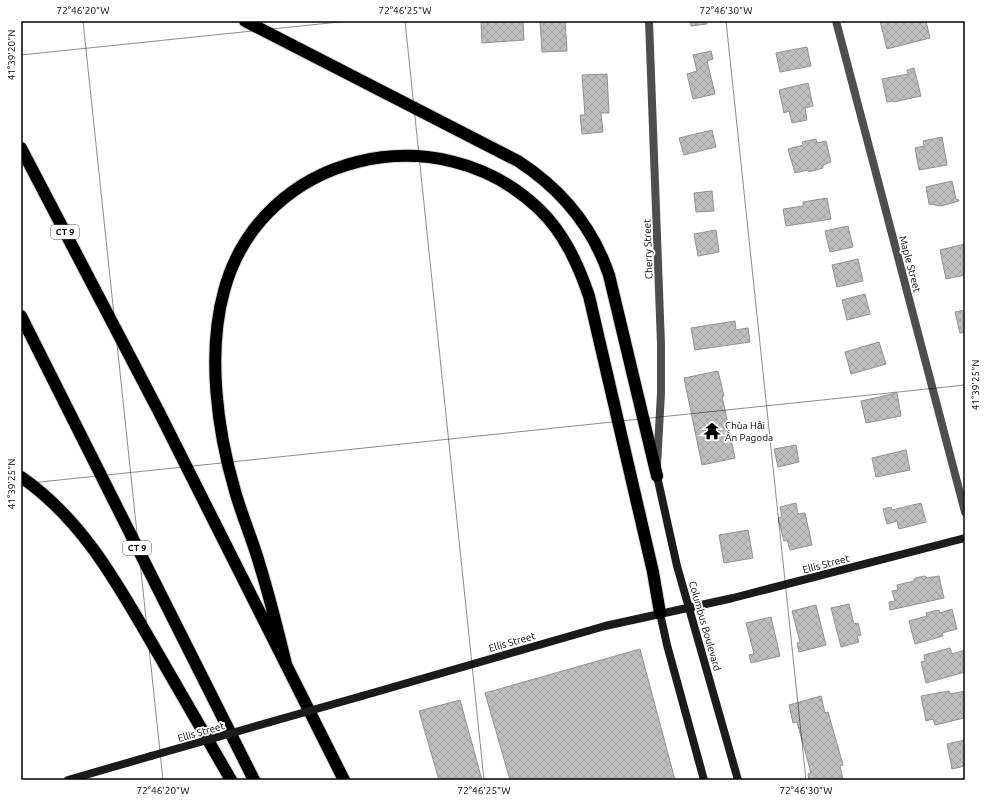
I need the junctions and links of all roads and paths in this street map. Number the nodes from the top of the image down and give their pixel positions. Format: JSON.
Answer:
{"nodes":[{"id":1,"x":246,"y":21,"type":"edge"},
{"id":2,"x":649,"y":21,"type":"edge"},
{"id":3,"x":836,"y":21,"type":"edge"},
{"id":4,"x":21,"y":148,"type":"edge"},
{"id":5,"x":21,"y":316,"type":"edge"},
{"id":6,"x":657,"y":476,"type":"junction"},
{"id":7,"x":21,"y":477,"type":"edge"},
{"id":8,"x":965,"y":512,"type":"edge"},
{"id":9,"x":965,"y":538,"type":"edge"},
{"id":10,"x":690,"y":607,"type":"junction"},
{"id":11,"x":660,"y":613,"type":"junction"},
{"id":12,"x":286,"y":664,"type":"junction"},
{"id":13,"x":68,"y":780,"type":"edge"},
{"id":14,"x":231,"y":780,"type":"edge"},
{"id":15,"x":254,"y":780,"type":"edge"},
{"id":16,"x":344,"y":780,"type":"edge"},
{"id":17,"x":704,"y":780,"type":"edge"},
{"id":18,"x":738,"y":780,"type":"edge"}],
"edges":[{"from":1,"to":6,"type":"highway"},
{"from":2,"to":6,"type":"street","name":"Cherry Street"},
{"from":3,"to":8,"type":"street","name":"Maple Street"},
{"from":4,"to":12,"type":"highway","number":"CT 9"},
{"from":5,"to":15,"type":"highway","number":"CT 9"},
{"from":6,"to":10,"type":"street","name":"Columbus Boulevard"},
{"from":7,"to":14,"type":"highway"},
{"from":9,"to":10,"type":"street","name":"Ellis Street"},
{"from":10,"to":11,"type":"street","name":"Ellis Street"},
{"from":10,"to":18,"type":"street","name":"Columbus Boulevard"},
{"from":11,"to":12,"type":"highway"},
{"from":11,"to":13,"type":"street","name":"Ellis Street","bridge":true},
{"from":11,"to":17,"type":"street"},
{"from":12,"to":16,"type":"highway","number":"CT 9"}]}
